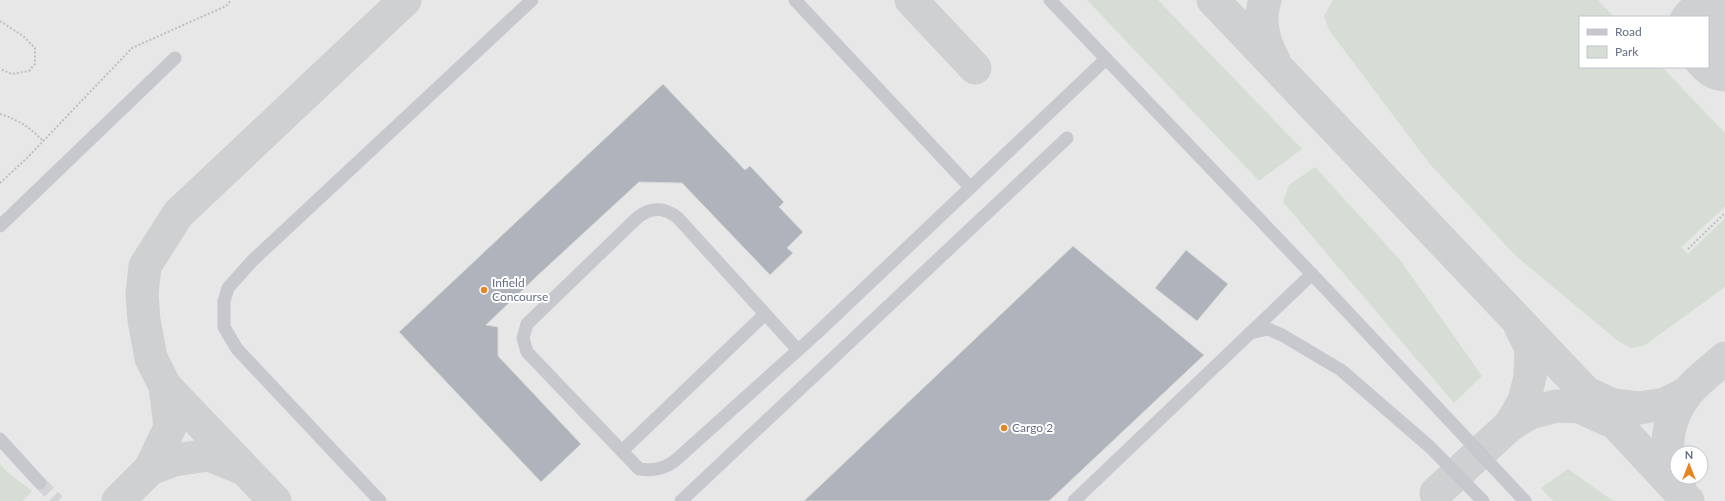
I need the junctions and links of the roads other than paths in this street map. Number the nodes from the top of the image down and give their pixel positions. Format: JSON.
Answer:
{"nodes":[{"id":1,"x":532,"y":0,"type":"edge"},
{"id":2,"x":795,"y":0,"type":"edge"},
{"id":3,"x":1050,"y":0,"type":"edge"},
{"id":4,"x":175,"y":58,"type":"dead end"},
{"id":5,"x":1106,"y":59,"type":"junction"},
{"id":6,"x":1067,"y":138,"type":"dead end"},
{"id":7,"x":970,"y":187,"type":"junction"},
{"id":8,"x":0,"y":226,"type":"edge"},
{"id":9,"x":1312,"y":274,"type":"junction"},
{"id":10,"x":765,"y":314,"type":"junction"},
{"id":11,"x":1250,"y":333,"type":"junction"},
{"id":12,"x":798,"y":350,"type":"junction"},
{"id":13,"x":0,"y":439,"type":"edge"},
{"id":14,"x":622,"y":451,"type":"junction"},
{"id":15,"x":40,"y":482,"type":"tunnel mouth"},
{"id":16,"x":380,"y":501,"type":"edge"},
{"id":17,"x":681,"y":501,"type":"edge"},
{"id":18,"x":1074,"y":501,"type":"edge"},
{"id":19,"x":1483,"y":501,"type":"edge"},
{"id":20,"x":1524,"y":501,"type":"edge"}],
"edges":[{"from":1,"to":16,"type":"street"},
{"from":2,"to":7,"type":"street"},
{"from":3,"to":5,"type":"street"},
{"from":4,"to":8,"type":"street"},
{"from":5,"to":7,"type":"street"},
{"from":5,"to":9,"type":"street"},
{"from":6,"to":17,"type":"street"},
{"from":7,"to":12,"type":"street"},
{"from":9,"to":11,"type":"street"},
{"from":9,"to":20,"type":"street"},
{"from":10,"to":12,"type":"street"},
{"from":10,"to":14,"type":"street"},
{"from":10,"to":14,"type":"street"},
{"from":11,"to":18,"type":"street"},
{"from":11,"to":19,"type":"street"},
{"from":12,"to":14,"type":"street"},
{"from":13,"to":15,"type":"street"}]}
